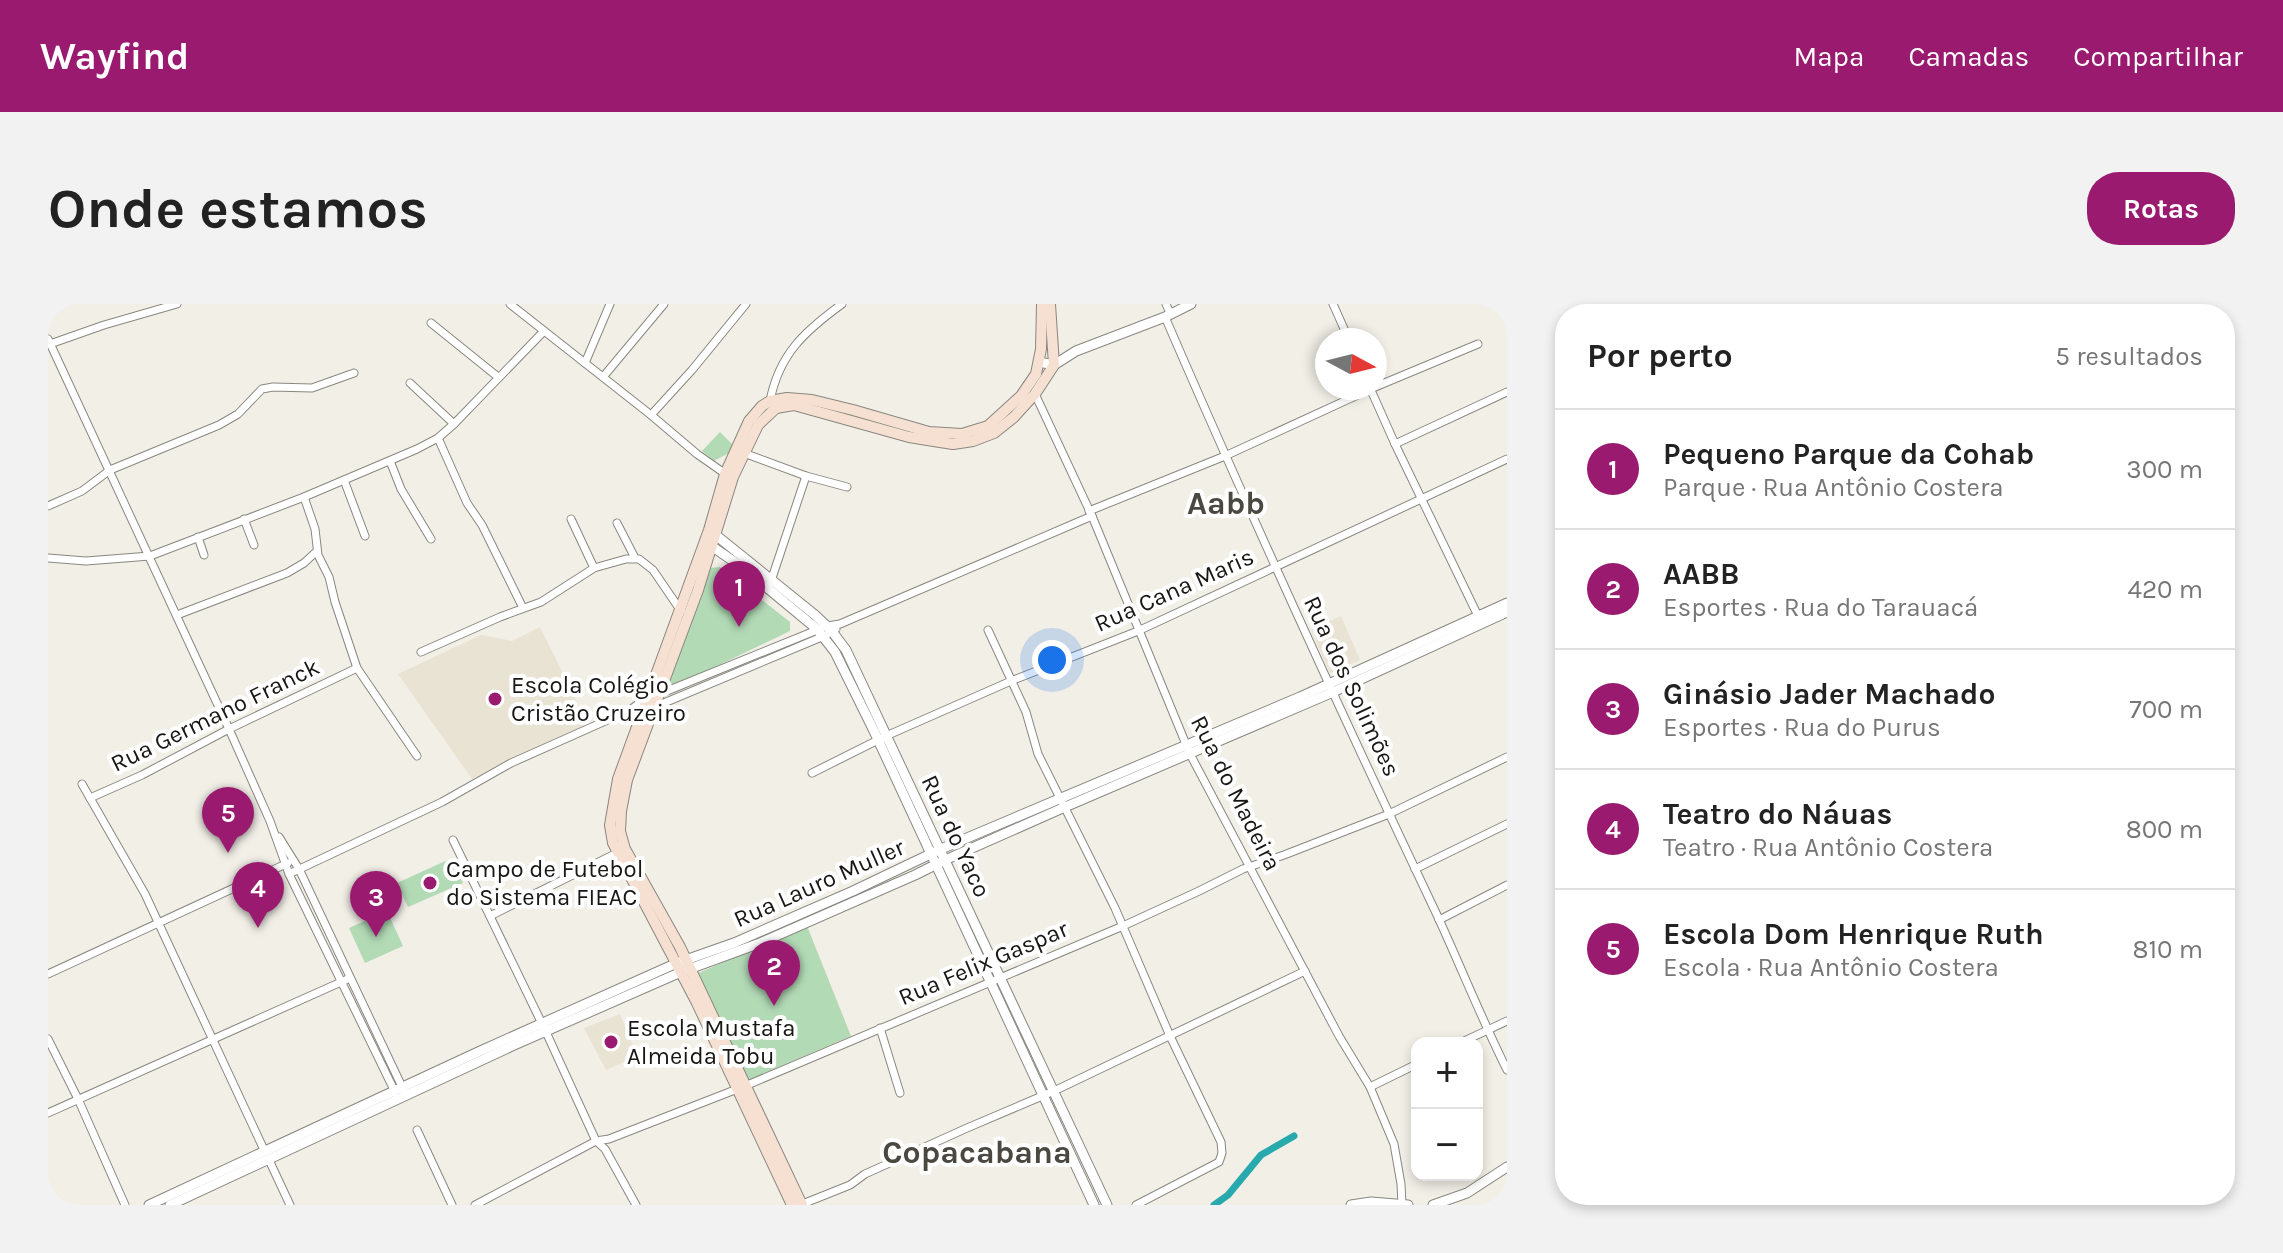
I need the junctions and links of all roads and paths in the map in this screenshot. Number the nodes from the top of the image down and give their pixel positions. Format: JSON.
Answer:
{"nodes":[{"id":1,"x":177,"y":304,"type":"edge"},
{"id":2,"x":510,"y":304,"type":"edge"},
{"id":3,"x":610,"y":304,"type":"edge"},
{"id":4,"x":664,"y":304,"type":"edge"},
{"id":5,"x":746,"y":304,"type":"edge"},
{"id":6,"x":842,"y":304,"type":"edge"},
{"id":7,"x":1191,"y":304,"type":"edge"},
{"id":8,"x":1333,"y":304,"type":"edge"},
{"id":9,"x":1046,"y":308,"type":"edge"},
{"id":10,"x":1167,"y":312,"type":"edge"},
{"id":11,"x":431,"y":323,"type":"dead end"},
{"id":12,"x":1344,"y":328,"type":"edge"},
{"id":13,"x":544,"y":331,"type":"junction"},
{"id":14,"x":49,"y":341,"type":"edge"},
{"id":15,"x":1478,"y":344,"type":"dead end"},
{"id":16,"x":1054,"y":347,"type":"junction"},
{"id":17,"x":1041,"y":349,"type":"junction"},
{"id":18,"x":1076,"y":351,"type":"junction"},
{"id":19,"x":1039,"y":362,"type":"junction"},
{"id":20,"x":585,"y":363,"type":"junction"},
{"id":21,"x":1054,"y":365,"type":"junction"},
{"id":22,"x":354,"y":373,"type":"dead end"},
{"id":23,"x":498,"y":377,"type":"junction"},
{"id":24,"x":603,"y":377,"type":"junction"},
{"id":25,"x":1387,"y":382,"type":"edge"},
{"id":26,"x":410,"y":383,"type":"dead end"},
{"id":27,"x":1507,"y":392,"type":"edge"},
{"id":28,"x":1035,"y":394,"type":"junction"},
{"id":29,"x":1346,"y":400,"type":"edge"},
{"id":30,"x":1377,"y":400,"type":"edge"},
{"id":31,"x":770,"y":401,"type":"junction"},
{"id":32,"x":651,"y":415,"type":"junction"},
{"id":33,"x":454,"y":424,"type":"junction"},
{"id":34,"x":893,"y":427,"type":"junction"},
{"id":35,"x":438,"y":438,"type":"junction"},
{"id":36,"x":1395,"y":444,"type":"junction"},
{"id":37,"x":739,"y":452,"type":"junction"},
{"id":38,"x":1225,"y":456,"type":"junction"},
{"id":39,"x":1507,"y":459,"type":"edge"},
{"id":40,"x":390,"y":461,"type":"junction"},
{"id":41,"x":110,"y":470,"type":"junction"},
{"id":42,"x":729,"y":476,"type":"junction"},
{"id":43,"x":806,"y":476,"type":"junction"},
{"id":44,"x":344,"y":480,"type":"junction"},
{"id":45,"x":847,"y":487,"type":"dead end"},
{"id":46,"x":304,"y":497,"type":"junction"},
{"id":47,"x":1422,"y":500,"type":"junction"},
{"id":48,"x":48,"y":506,"type":"edge"},
{"id":49,"x":1090,"y":514,"type":"junction"},
{"id":50,"x":244,"y":519,"type":"junction"},
{"id":51,"x":571,"y":519,"type":"dead end"},
{"id":52,"x":617,"y":523,"type":"dead end"},
{"id":53,"x":365,"y":536,"type":"dead end"},
{"id":54,"x":198,"y":537,"type":"junction"},
{"id":55,"x":710,"y":538,"type":"junction"},
{"id":56,"x":431,"y":539,"type":"dead end"},
{"id":57,"x":254,"y":545,"type":"dead end"},
{"id":58,"x":317,"y":551,"type":"junction"},
{"id":59,"x":204,"y":555,"type":"dead end"},
{"id":60,"x":150,"y":556,"type":"junction"},
{"id":61,"x":48,"y":558,"type":"edge"},
{"id":62,"x":635,"y":558,"type":"junction"},
{"id":63,"x":1274,"y":567,"type":"junction"},
{"id":64,"x":594,"y":568,"type":"junction"},
{"id":65,"x":770,"y":584,"type":"junction"},
{"id":66,"x":1507,"y":603,"type":"edge"},
{"id":67,"x":523,"y":608,"type":"junction"},
{"id":68,"x":679,"y":609,"type":"junction"},
{"id":69,"x":1507,"y":612,"type":"edge"},
{"id":70,"x":177,"y":615,"type":"junction"},
{"id":71,"x":687,"y":619,"type":"junction"},
{"id":72,"x":1480,"y":620,"type":"junction"},
{"id":73,"x":828,"y":629,"type":"junction"},
{"id":74,"x":988,"y":630,"type":"dead end"},
{"id":75,"x":1138,"y":631,"type":"junction"},
{"id":76,"x":421,"y":652,"type":"dead end"},
{"id":77,"x":762,"y":652,"type":"junction"},
{"id":78,"x":766,"y":660,"type":"junction"},
{"id":79,"x":357,"y":668,"type":"junction"},
{"id":80,"x":691,"y":681,"type":"junction"},
{"id":81,"x":1011,"y":681,"type":"junction"},
{"id":82,"x":1331,"y":688,"type":"junction"},
{"id":83,"x":695,"y":690,"type":"junction"},
{"id":84,"x":659,"y":694,"type":"junction"},
{"id":85,"x":647,"y":698,"type":"junction"},
{"id":86,"x":654,"y":707,"type":"junction"},
{"id":87,"x":636,"y":710,"type":"junction"},
{"id":88,"x":229,"y":729,"type":"junction"},
{"id":89,"x":882,"y":738,"type":"junction"},
{"id":90,"x":1188,"y":749,"type":"junction"},
{"id":91,"x":417,"y":756,"type":"dead end"},
{"id":92,"x":1507,"y":757,"type":"edge"},
{"id":93,"x":812,"y":773,"type":"dead end"},
{"id":94,"x":82,"y":784,"type":"dead end"},
{"id":95,"x":90,"y":798,"type":"junction"},
{"id":96,"x":1063,"y":803,"type":"junction"},
{"id":97,"x":1389,"y":814,"type":"junction"},
{"id":98,"x":1507,"y":824,"type":"edge"},
{"id":99,"x":453,"y":840,"type":"dead end"},
{"id":100,"x":941,"y":849,"type":"junction"},
{"id":101,"x":621,"y":851,"type":"junction"},
{"id":102,"x":931,"y":854,"type":"junction"},
{"id":103,"x":945,"y":860,"type":"junction"},
{"id":104,"x":290,"y":862,"type":"junction"},
{"id":105,"x":935,"y":865,"type":"junction"},
{"id":106,"x":1250,"y":868,"type":"junction"},
{"id":107,"x":299,"y":869,"type":"junction"},
{"id":108,"x":1415,"y":869,"type":"junction"},
{"id":109,"x":289,"y":874,"type":"junction"},
{"id":110,"x":1507,"y":885,"type":"edge"},
{"id":111,"x":490,"y":916,"type":"junction"},
{"id":112,"x":1439,"y":920,"type":"junction"},
{"id":113,"x":157,"y":922,"type":"junction"},
{"id":114,"x":1123,"y":926,"type":"junction"},
{"id":115,"x":684,"y":966,"type":"junction"},
{"id":116,"x":1305,"y":971,"type":"junction"},
{"id":117,"x":48,"y":974,"type":"edge"},
{"id":118,"x":350,"y":978,"type":"junction"},
{"id":119,"x":995,"y":979,"type":"junction"},
{"id":120,"x":341,"y":982,"type":"junction"},
{"id":121,"x":1507,"y":1021,"type":"edge"},
{"id":122,"x":544,"y":1028,"type":"junction"},
{"id":123,"x":880,"y":1028,"type":"junction"},
{"id":124,"x":1487,"y":1030,"type":"junction"},
{"id":125,"x":1170,"y":1036,"type":"junction"},
{"id":126,"x":1472,"y":1037,"type":"edge"},
{"id":127,"x":48,"y":1039,"type":"edge"},
{"id":128,"x":212,"y":1040,"type":"junction"},
{"id":129,"x":1411,"y":1067,"type":"edge"},
{"id":130,"x":1507,"y":1070,"type":"edge"},
{"id":131,"x":1370,"y":1087,"type":"junction"},
{"id":132,"x":741,"y":1088,"type":"junction"},
{"id":133,"x":400,"y":1093,"type":"junction"},
{"id":134,"x":900,"y":1093,"type":"dead end"},
{"id":135,"x":1050,"y":1093,"type":"junction"},
{"id":136,"x":78,"y":1099,"type":"junction"},
{"id":137,"x":48,"y":1113,"type":"edge"},
{"id":138,"x":417,"y":1130,"type":"dead end"},
{"id":139,"x":596,"y":1141,"type":"junction"},
{"id":140,"x":267,"y":1156,"type":"junction"},
{"id":141,"x":1507,"y":1167,"type":"edge"},
{"id":142,"x":125,"y":1205,"type":"edge"},
{"id":143,"x":149,"y":1205,"type":"edge"},
{"id":144,"x":170,"y":1205,"type":"edge"},
{"id":145,"x":290,"y":1205,"type":"edge"},
{"id":146,"x":452,"y":1205,"type":"edge"},
{"id":147,"x":475,"y":1205,"type":"edge"},
{"id":148,"x":636,"y":1205,"type":"edge"},
{"id":149,"x":792,"y":1205,"type":"edge"},
{"id":150,"x":801,"y":1205,"type":"edge"},
{"id":151,"x":1094,"y":1205,"type":"edge"},
{"id":152,"x":1107,"y":1205,"type":"edge"},
{"id":153,"x":1136,"y":1205,"type":"edge"},
{"id":154,"x":1351,"y":1205,"type":"edge"},
{"id":155,"x":1402,"y":1205,"type":"edge"},
{"id":156,"x":1408,"y":1205,"type":"edge"},
{"id":157,"x":1433,"y":1205,"type":"edge"}],
"edges":[{"from":1,"to":14,"type":"street"},
{"from":2,"to":13,"type":"street"},
{"from":3,"to":20,"type":"street"},
{"from":4,"to":24,"type":"street"},
{"from":5,"to":32,"type":"street"},
{"from":6,"to":31,"type":"street"},
{"from":7,"to":10,"type":"street"},
{"from":8,"to":12,"type":"street"},
{"from":9,"to":16,"type":"main road"},
{"from":9,"to":17,"type":"main road"},
{"from":10,"to":18,"type":"street"},
{"from":10,"to":38,"type":"street","name":"Rua dos Solimões"},
{"from":11,"to":23,"type":"street"},
{"from":13,"to":20,"type":"street"},
{"from":13,"to":23,"type":"street"},
{"from":14,"to":41,"type":"street"},
{"from":15,"to":25,"type":"street"},
{"from":16,"to":17,"type":"street"},
{"from":16,"to":18,"type":"street"},
{"from":16,"to":21,"type":"main road"},
{"from":17,"to":19,"type":"main road"},
{"from":18,"to":21,"type":"street"},
{"from":19,"to":21,"type":"street"},
{"from":19,"to":34,"type":"main road"},
{"from":20,"to":24,"type":"street"},
{"from":21,"to":28,"type":"main road"},
{"from":22,"to":41,"type":"street"},
{"from":23,"to":33,"type":"street"},
{"from":24,"to":32,"type":"street"},
{"from":26,"to":33,"type":"street"},
{"from":27,"to":36,"type":"street"},
{"from":28,"to":34,"type":"main road"},
{"from":28,"to":49,"type":"street","name":"Rua do Madeira"},
{"from":29,"to":38,"type":"street"},
{"from":30,"to":36,"type":"street"},
{"from":31,"to":34,"type":"main road"},
{"from":31,"to":37,"type":"main road"},
{"from":32,"to":42,"type":"street"},
{"from":33,"to":35,"type":"street"},
{"from":34,"to":37,"type":"main road"},
{"from":35,"to":40,"type":"street"},
{"from":35,"to":67,"type":"street"},
{"from":36,"to":47,"type":"street"},
{"from":37,"to":42,"type":"main road"},
{"from":37,"to":43,"type":"street"},
{"from":38,"to":49,"type":"street"},
{"from":38,"to":63,"type":"street","name":"Rua dos Solimões"},
{"from":39,"to":47,"type":"street","name":"Rua Cana Maris"},
{"from":40,"to":44,"type":"street"},
{"from":40,"to":56,"type":"street"},
{"from":41,"to":48,"type":"street"},
{"from":41,"to":60,"type":"street"},
{"from":42,"to":55,"type":"main road"},
{"from":43,"to":45,"type":"street"},
{"from":43,"to":65,"type":"street"},
{"from":44,"to":46,"type":"street"},
{"from":44,"to":53,"type":"street"},
{"from":46,"to":50,"type":"street"},
{"from":46,"to":58,"type":"street"},
{"from":47,"to":63,"type":"street","name":"Rua Cana Maris"},
{"from":47,"to":72,"type":"street"},
{"from":49,"to":73,"type":"street"},
{"from":49,"to":75,"type":"street","name":"Rua do Madeira"},
{"from":50,"to":54,"type":"street"},
{"from":50,"to":57,"type":"street"},
{"from":51,"to":64,"type":"street"},
{"from":52,"to":62,"type":"street"},
{"from":54,"to":59,"type":"street"},
{"from":54,"to":60,"type":"street"},
{"from":55,"to":65,"type":"street","name":"Rua do Yaco"},
{"from":55,"to":68,"type":"main road"},
{"from":55,"to":71,"type":"main road"},
{"from":58,"to":70,"type":"street"},
{"from":58,"to":79,"type":"street"},
{"from":60,"to":61,"type":"street"},
{"from":60,"to":70,"type":"street"},
{"from":62,"to":64,"type":"street"},
{"from":62,"to":68,"type":"street"},
{"from":63,"to":75,"type":"street","name":"Rua Cana Maris"},
{"from":63,"to":82,"type":"street","name":"Rua dos Solimões"},
{"from":64,"to":67,"type":"street"},
{"from":65,"to":73,"type":"street","name":"Rua do Yaco"},
{"from":66,"to":72,"type":"street","name":"Rua Lauro Muller"},
{"from":67,"to":76,"type":"street"},
{"from":68,"to":71,"type":"street"},
{"from":68,"to":85,"type":"main road"},
{"from":69,"to":72,"type":"street","name":"Rua Lauro Muller"},
{"from":70,"to":88,"type":"street"},
{"from":71,"to":84,"type":"main road"},
{"from":72,"to":82,"type":"street","name":"Rua Lauro Muller"},
{"from":73,"to":77,"type":"street"},
{"from":73,"to":78,"type":"street"},
{"from":73,"to":89,"type":"street","name":"Rua do Yaco"},
{"from":74,"to":81,"type":"street"},
{"from":75,"to":81,"type":"street","name":"Rua Cana Maris"},
{"from":75,"to":90,"type":"street","name":"Rua do Madeira"},
{"from":77,"to":78,"type":"street"},
{"from":77,"to":80,"type":"street"},
{"from":78,"to":83,"type":"street"},
{"from":79,"to":88,"type":"street","name":"Rua Germano Franck"},
{"from":79,"to":91,"type":"street"},
{"from":80,"to":83,"type":"street"},
{"from":80,"to":84,"type":"street"},
{"from":81,"to":89,"type":"street","name":"Rua Cana Maris"},
{"from":81,"to":96,"type":"street"},
{"from":82,"to":90,"type":"street","name":"Rua Lauro Muller"},
{"from":82,"to":97,"type":"street","name":"Rua dos Solimões"},
{"from":83,"to":86,"type":"street"},
{"from":84,"to":85,"type":"street"},
{"from":84,"to":86,"type":"main road"},
{"from":85,"to":87,"type":"main road"},
{"from":86,"to":87,"type":"street"},
{"from":86,"to":101,"type":"main road"},
{"from":87,"to":101,"type":"main road"},
{"from":87,"to":107,"type":"street"},
{"from":88,"to":95,"type":"street","name":"Rua Germano Franck"},
{"from":88,"to":104,"type":"street"},
{"from":89,"to":93,"type":"street","name":"Rua Cana Maris"},
{"from":89,"to":100,"type":"street","name":"Rua do Yaco"},
{"from":89,"to":102,"type":"street","name":"Rua do Yaco"},
{"from":90,"to":96,"type":"street","name":"Rua Lauro Muller"},
{"from":90,"to":106,"type":"street","name":"Rua do Madeira"},
{"from":92,"to":97,"type":"street","name":"Rua Felix Gaspar"},
{"from":94,"to":95,"type":"street"},
{"from":95,"to":113,"type":"street"},
{"from":96,"to":100,"type":"street","name":"Rua Lauro Muller"},
{"from":96,"to":103,"type":"street","name":"Rua Lauro Muller"},
{"from":96,"to":114,"type":"street"},
{"from":97,"to":106,"type":"street","name":"Rua Felix Gaspar"},
{"from":97,"to":108,"type":"street","name":"Rua dos Solimões"},
{"from":98,"to":108,"type":"street"},
{"from":99,"to":111,"type":"street"},
{"from":100,"to":102,"type":"street","name":"Rua Lauro Muller"},
{"from":100,"to":103,"type":"street","name":"Rua do Yaco"},
{"from":101,"to":111,"type":"street"},
{"from":101,"to":115,"type":"main road"},
{"from":102,"to":105,"type":"street","name":"Rua do Yaco"},
{"from":102,"to":115,"type":"street","name":"Rua Lauro Muller"},
{"from":103,"to":105,"type":"street","name":"Rua Lauro Muller"},
{"from":103,"to":119,"type":"street","name":"Rua do Yaco"},
{"from":104,"to":107,"type":"street"},
{"from":104,"to":109,"type":"street"},
{"from":104,"to":113,"type":"street"},
{"from":105,"to":115,"type":"street","name":"Rua Lauro Muller"},
{"from":105,"to":119,"type":"street","name":"Rua do Yaco"},
{"from":106,"to":114,"type":"street","name":"Rua Felix Gaspar"},
{"from":106,"to":116,"type":"street","name":"Rua do Madeira"},
{"from":107,"to":109,"type":"street"},
{"from":107,"to":118,"type":"street"},
{"from":108,"to":112,"type":"street","name":"Rua dos Solimões"},
{"from":109,"to":120,"type":"street"},
{"from":110,"to":112,"type":"street"},
{"from":111,"to":122,"type":"street"},
{"from":112,"to":124,"type":"street","name":"Rua dos Solimões"},
{"from":113,"to":117,"type":"street"},
{"from":113,"to":128,"type":"street"},
{"from":114,"to":119,"type":"street","name":"Rua Felix Gaspar"},
{"from":114,"to":125,"type":"street"},
{"from":115,"to":122,"type":"street","name":"Rua Lauro Muller"},
{"from":115,"to":132,"type":"main road"},
{"from":116,"to":125,"type":"street"},
{"from":116,"to":131,"type":"street","name":"Rua do Madeira"},
{"from":118,"to":120,"type":"street"},
{"from":118,"to":133,"type":"street"},
{"from":119,"to":123,"type":"street","name":"Rua Felix Gaspar"},
{"from":119,"to":135,"type":"street","name":"Rua do Yaco"},
{"from":120,"to":128,"type":"street"},
{"from":120,"to":133,"type":"street"},
{"from":121,"to":124,"type":"street"},
{"from":122,"to":133,"type":"street","name":"Rua Lauro Muller"},
{"from":122,"to":139,"type":"street"},
{"from":123,"to":132,"type":"street","name":"Rua Felix Gaspar"},
{"from":123,"to":134,"type":"street"},
{"from":124,"to":126,"type":"street"},
{"from":124,"to":130,"type":"street","name":"Rua dos Solimões"},
{"from":125,"to":135,"type":"street"},
{"from":125,"to":153,"type":"street"},
{"from":127,"to":136,"type":"street"},
{"from":128,"to":136,"type":"street"},
{"from":128,"to":140,"type":"street"},
{"from":129,"to":131,"type":"street"},
{"from":131,"to":155,"type":"street","name":"Rua do Madeira"},
{"from":132,"to":139,"type":"street","name":"Rua Felix Gaspar"},
{"from":132,"to":149,"type":"main road"},
{"from":132,"to":150,"type":"main road"},
{"from":133,"to":140,"type":"street","name":"Rua Lauro Muller"},
{"from":135,"to":150,"type":"street"},
{"from":135,"to":151,"type":"street","name":"Rua do Yaco"},
{"from":135,"to":152,"type":"street","name":"Rua do Yaco"},
{"from":136,"to":137,"type":"street"},
{"from":136,"to":142,"type":"street"},
{"from":138,"to":146,"type":"street"},
{"from":139,"to":147,"type":"street","name":"Rua Felix Gaspar"},
{"from":139,"to":148,"type":"street"},
{"from":140,"to":143,"type":"street","name":"Rua Lauro Muller"},
{"from":140,"to":144,"type":"street","name":"Rua Lauro Muller"},
{"from":140,"to":145,"type":"street"},
{"from":141,"to":157,"type":"street"},
{"from":154,"to":155,"type":"street"},
{"from":155,"to":156,"type":"street"}]}
